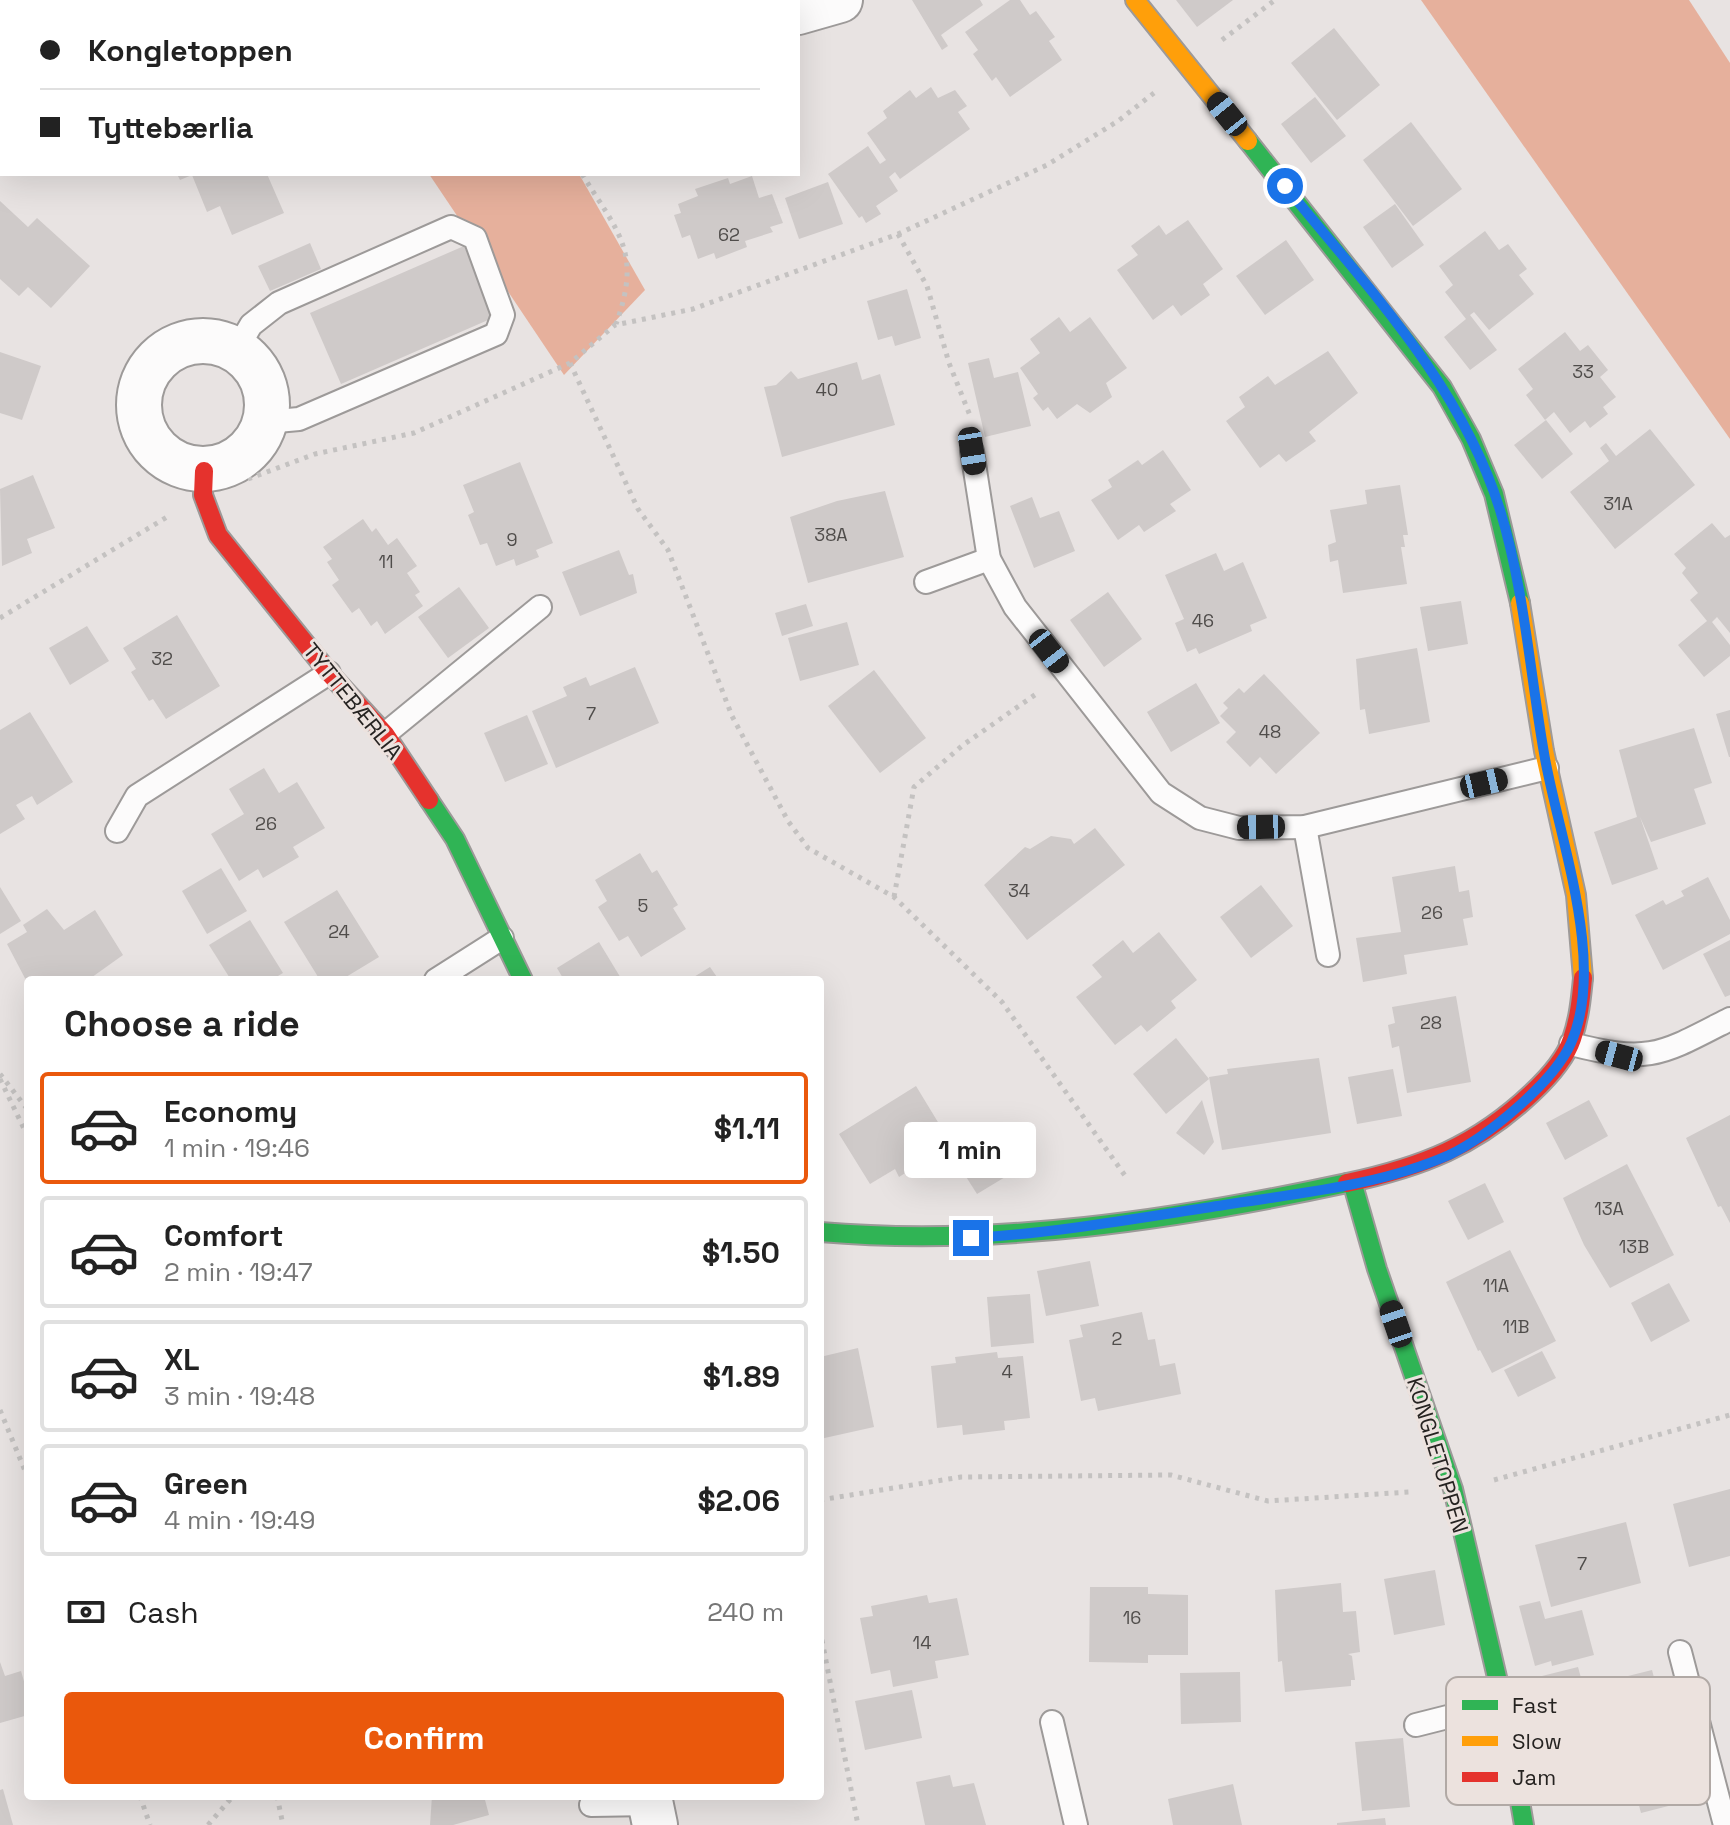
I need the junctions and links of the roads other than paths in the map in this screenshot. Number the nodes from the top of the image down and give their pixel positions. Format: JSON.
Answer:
{"nodes":[{"id":1,"x":840,"y":0,"type":"edge"},
{"id":2,"x":1135,"y":0,"type":"edge"},
{"id":3,"x":800,"y":11,"type":"edge"},
{"id":4,"x":237,"y":349,"type":"junction"},
{"id":5,"x":266,"y":422,"type":"junction"},
{"id":6,"x":972,"y":451,"type":"road end"},
{"id":7,"x":203,"y":483,"type":"junction"},
{"id":8,"x":989,"y":559,"type":"junction"},
{"id":9,"x":926,"y":582,"type":"dead end"},
{"id":10,"x":540,"y":607,"type":"dead end"},
{"id":11,"x":329,"y":673,"type":"junction"},
{"id":12,"x":385,"y":734,"type":"junction"},
{"id":13,"x":1547,"y":768,"type":"junction"},
{"id":14,"x":1305,"y":827,"type":"junction"},
{"id":15,"x":117,"y":831,"type":"dead end"},
{"id":16,"x":502,"y":938,"type":"junction"},
{"id":17,"x":1328,"y":955,"type":"dead end"},
{"id":18,"x":442,"y":976,"type":"edge"},
{"id":19,"x":521,"y":976,"type":"edge"},
{"id":20,"x":1730,"y":1019,"type":"edge"},
{"id":21,"x":1571,"y":1044,"type":"junction"},
{"id":22,"x":1353,"y":1185,"type":"junction"},
{"id":23,"x":824,"y":1232,"type":"edge"},
{"id":24,"x":1680,"y":1652,"type":"dead end"},
{"id":25,"x":1497,"y":1677,"type":"edge"},
{"id":26,"x":1687,"y":1677,"type":"edge"},
{"id":27,"x":1446,"y":1717,"type":"edge"},
{"id":28,"x":1052,"y":1722,"type":"dead end"},
{"id":29,"x":1416,"y":1725,"type":"dead end"},
{"id":30,"x":1710,"y":1767,"type":"edge"},
{"id":31,"x":591,"y":1805,"type":"dead end"},
{"id":32,"x":1521,"y":1805,"type":"edge"},
{"id":33,"x":652,"y":1808,"type":"edge"},
{"id":34,"x":1076,"y":1825,"type":"edge"},
{"id":35,"x":1524,"y":1825,"type":"edge"},
{"id":36,"x":1725,"y":1825,"type":"edge"}],
"edges":[{"from":1,"to":3,"type":"street"},
{"from":2,"to":13,"type":"street"},
{"from":4,"to":5,"type":"street"},
{"from":4,"to":5,"type":"lane"},
{"from":4,"to":7,"type":"street"},
{"from":5,"to":7,"type":"street"},
{"from":6,"to":8,"type":"lane"},
{"from":7,"to":11,"type":"street","name":"TYTTEBÆRLIA"},
{"from":8,"to":9,"type":"lane"},
{"from":8,"to":14,"type":"lane"},
{"from":10,"to":12,"type":"lane"},
{"from":11,"to":12,"type":"street","name":"TYTTEBÆRLIA"},
{"from":11,"to":15,"type":"lane"},
{"from":12,"to":16,"type":"street","name":"TYTTEBÆRLIA"},
{"from":13,"to":14,"type":"lane"},
{"from":13,"to":21,"type":"street"},
{"from":14,"to":17,"type":"lane"},
{"from":16,"to":18,"type":"lane"},
{"from":16,"to":19,"type":"street","name":"TYTTEBÆRLIA"},
{"from":20,"to":21,"type":"lane"},
{"from":21,"to":22,"type":"street"},
{"from":22,"to":23,"type":"street"},
{"from":22,"to":25,"type":"street","name":"KONGLETOPPEN"},
{"from":24,"to":26,"type":"lane"},
{"from":27,"to":29,"type":"lane"},
{"from":28,"to":34,"type":"lane"},
{"from":30,"to":36,"type":"lane"},
{"from":31,"to":33,"type":"lane"},
{"from":32,"to":35,"type":"street","name":"KONGLETOPPEN"}]}
